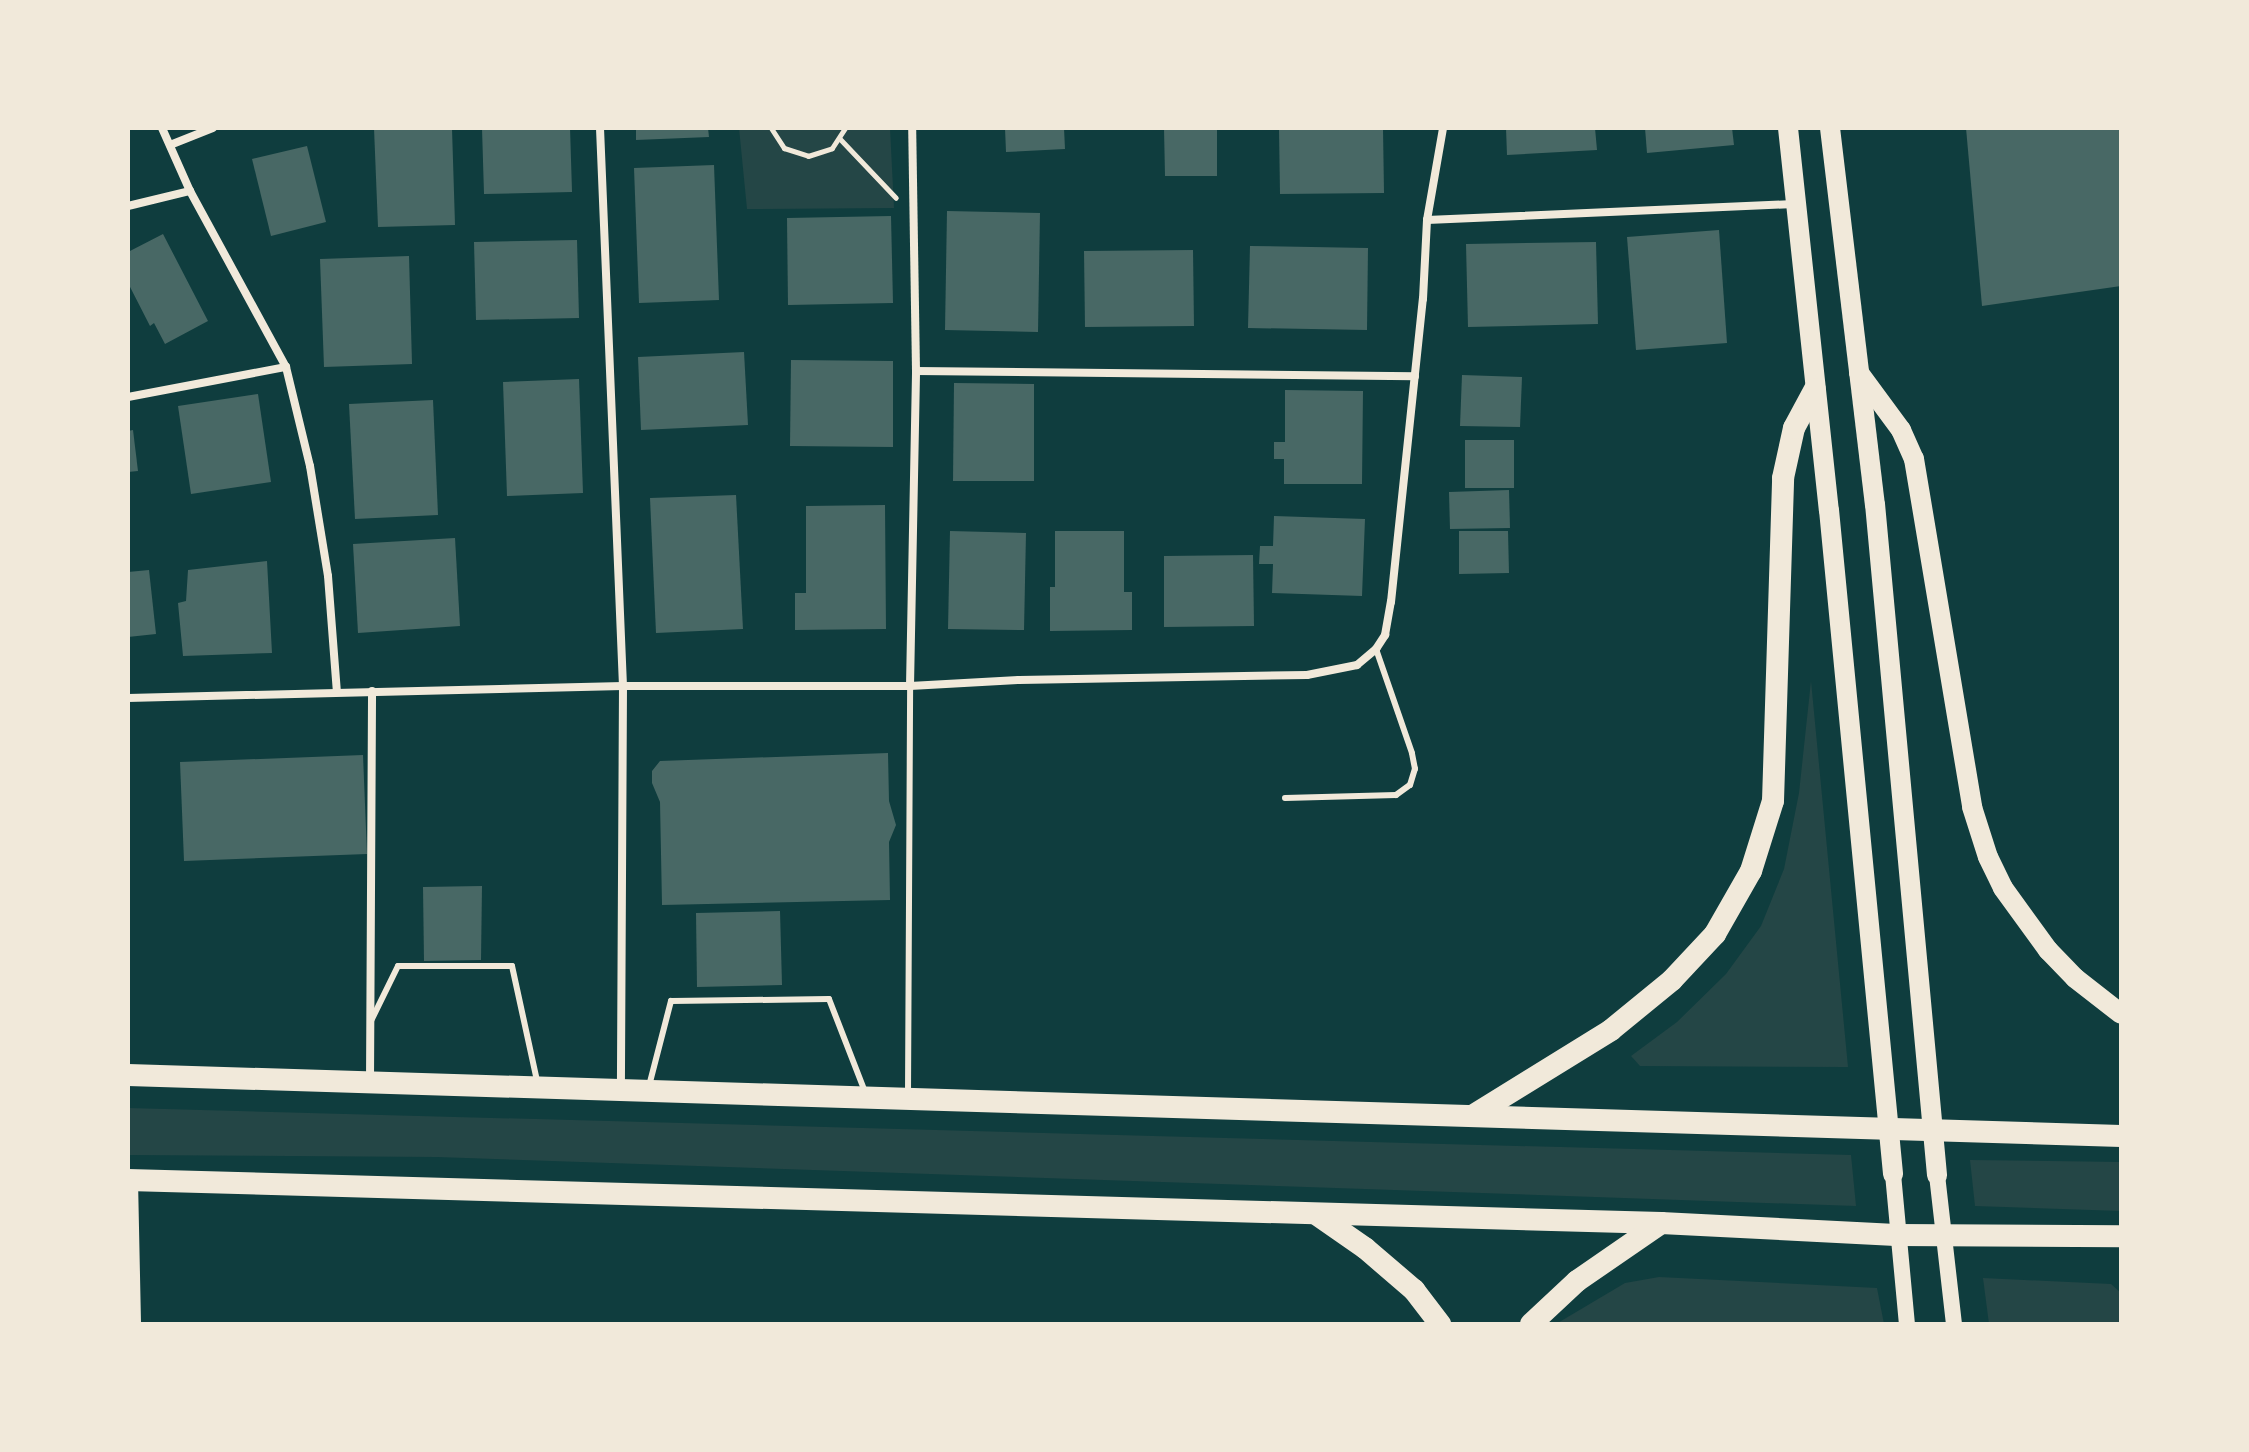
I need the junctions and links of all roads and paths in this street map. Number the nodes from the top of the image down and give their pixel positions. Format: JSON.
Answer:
{"nodes":[{"id":1,"x":162,"y":128,"type":"edge"},
{"id":2,"x":213,"y":128,"type":"edge"},
{"id":3,"x":600,"y":128,"type":"edge"},
{"id":4,"x":771,"y":128,"type":"edge"},
{"id":5,"x":845,"y":128,"type":"edge"},
{"id":6,"x":912,"y":128,"type":"edge"},
{"id":7,"x":1443,"y":128,"type":"edge"},
{"id":8,"x":1773,"y":128,"type":"edge"},
{"id":9,"x":1788,"y":128,"type":"edge"},
{"id":10,"x":1830,"y":128,"type":"edge"},
{"id":11,"x":1845,"y":128,"type":"edge"},
{"id":12,"x":840,"y":139,"type":"junction"},
{"id":13,"x":170,"y":145,"type":"junction"},
{"id":14,"x":1791,"y":159,"type":"junction"},
{"id":15,"x":1834,"y":166,"type":"junction"},
{"id":16,"x":190,"y":191,"type":"junction"},
{"id":17,"x":1795,"y":204,"type":"junction"},
{"id":18,"x":128,"y":206,"type":"edge"},
{"id":19,"x":914,"y":216,"type":"junction"},
{"id":20,"x":1427,"y":220,"type":"junction"},
{"id":21,"x":286,"y":367,"type":"junction"},
{"id":22,"x":916,"y":371,"type":"junction"},
{"id":23,"x":1858,"y":372,"type":"junction"},
{"id":24,"x":1415,"y":376,"type":"junction"},
{"id":25,"x":1815,"y":389,"type":"junction"},
{"id":26,"x":128,"y":397,"type":"edge"},
{"id":27,"x":1376,"y":649,"type":"junction"},
{"id":28,"x":623,"y":686,"type":"junction"},
{"id":29,"x":910,"y":686,"type":"junction"},
{"id":30,"x":372,"y":691,"type":"junction"},
{"id":31,"x":337,"y":692,"type":"junction"},
{"id":32,"x":128,"y":698,"type":"edge"},
{"id":33,"x":1285,"y":798,"type":"dead end"},
{"id":34,"x":2121,"y":1014,"type":"edge"},
{"id":35,"x":371,"y":1022,"type":"junction"},
{"id":36,"x":128,"y":1075,"type":"edge"},
{"id":37,"x":370,"y":1083,"type":"junction"},
{"id":38,"x":538,"y":1089,"type":"junction"},
{"id":39,"x":621,"y":1091,"type":"junction"},
{"id":40,"x":648,"y":1091,"type":"junction"},
{"id":41,"x":866,"y":1095,"type":"junction"},
{"id":42,"x":908,"y":1096,"type":"junction"},
{"id":43,"x":1472,"y":1116,"type":"junction"},
{"id":44,"x":2121,"y":1136,"type":"edge"},
{"id":45,"x":1893,"y":1174,"type":"joint"},
{"id":46,"x":1937,"y":1175,"type":"joint"},
{"id":47,"x":130,"y":1180,"type":"edge"},
{"id":48,"x":1315,"y":1214,"type":"junction"},
{"id":49,"x":1661,"y":1223,"type":"junction"},
{"id":50,"x":2111,"y":1236,"type":"edge"},
{"id":51,"x":2121,"y":1251,"type":"edge"},
{"id":52,"x":130,"y":1263,"type":"edge"},
{"id":53,"x":134,"y":1324,"type":"edge"},
{"id":54,"x":1440,"y":1324,"type":"edge"},
{"id":55,"x":1531,"y":1324,"type":"edge"},
{"id":56,"x":1907,"y":1324,"type":"edge"},
{"id":57,"x":1954,"y":1324,"type":"edge"}],
"edges":[{"from":1,"to":13,"type":"street"},
{"from":2,"to":13,"type":"street"},
{"from":3,"to":28,"type":"street"},
{"from":4,"to":12,"type":"path"},
{"from":5,"to":12,"type":"path"},
{"from":6,"to":19,"type":"street"},
{"from":7,"to":20,"type":"street"},
{"from":8,"to":14,"type":"main road"},
{"from":9,"to":14,"type":"main road"},
{"from":10,"to":15,"type":"main road"},
{"from":11,"to":15,"type":"main road"},
{"from":12,"to":19,"type":"path"},
{"from":13,"to":16,"type":"street"},
{"from":14,"to":17,"type":"main road"},
{"from":15,"to":23,"type":"main road"},
{"from":16,"to":18,"type":"street"},
{"from":16,"to":21,"type":"street"},
{"from":17,"to":20,"type":"street"},
{"from":17,"to":25,"type":"main road"},
{"from":19,"to":22,"type":"street"},
{"from":20,"to":24,"type":"street"},
{"from":21,"to":26,"type":"street"},
{"from":21,"to":31,"type":"street"},
{"from":22,"to":24,"type":"street"},
{"from":22,"to":29,"type":"street"},
{"from":23,"to":34,"type":"main road"},
{"from":23,"to":46,"type":"main road"},
{"from":24,"to":27,"type":"street"},
{"from":25,"to":43,"type":"highway"},
{"from":25,"to":45,"type":"main road"},
{"from":27,"to":29,"type":"street"},
{"from":27,"to":33,"type":"lane"},
{"from":28,"to":29,"type":"street"},
{"from":28,"to":30,"type":"street"},
{"from":28,"to":39,"type":"street"},
{"from":29,"to":42,"type":"lane"},
{"from":30,"to":31,"type":"street"},
{"from":30,"to":35,"type":"street"},
{"from":31,"to":32,"type":"street"},
{"from":35,"to":37,"type":"street"},
{"from":35,"to":38,"type":"lane"},
{"from":36,"to":37,"type":"highway"},
{"from":37,"to":38,"type":"highway"},
{"from":38,"to":39,"type":"highway"},
{"from":39,"to":40,"type":"highway"},
{"from":40,"to":41,"type":"highway"},
{"from":40,"to":41,"type":"lane"},
{"from":41,"to":42,"type":"highway"},
{"from":42,"to":43,"type":"highway"},
{"from":43,"to":44,"type":"highway"},
{"from":45,"to":56,"type":"main road"},
{"from":46,"to":57,"type":"main road"},
{"from":47,"to":48,"type":"highway"},
{"from":47,"to":52,"type":"street"},
{"from":48,"to":49,"type":"highway"},
{"from":48,"to":54,"type":"highway"},
{"from":49,"to":50,"type":"highway"},
{"from":49,"to":55,"type":"highway"},
{"from":50,"to":51,"type":"highway"},
{"from":52,"to":53,"type":"street"}]}
